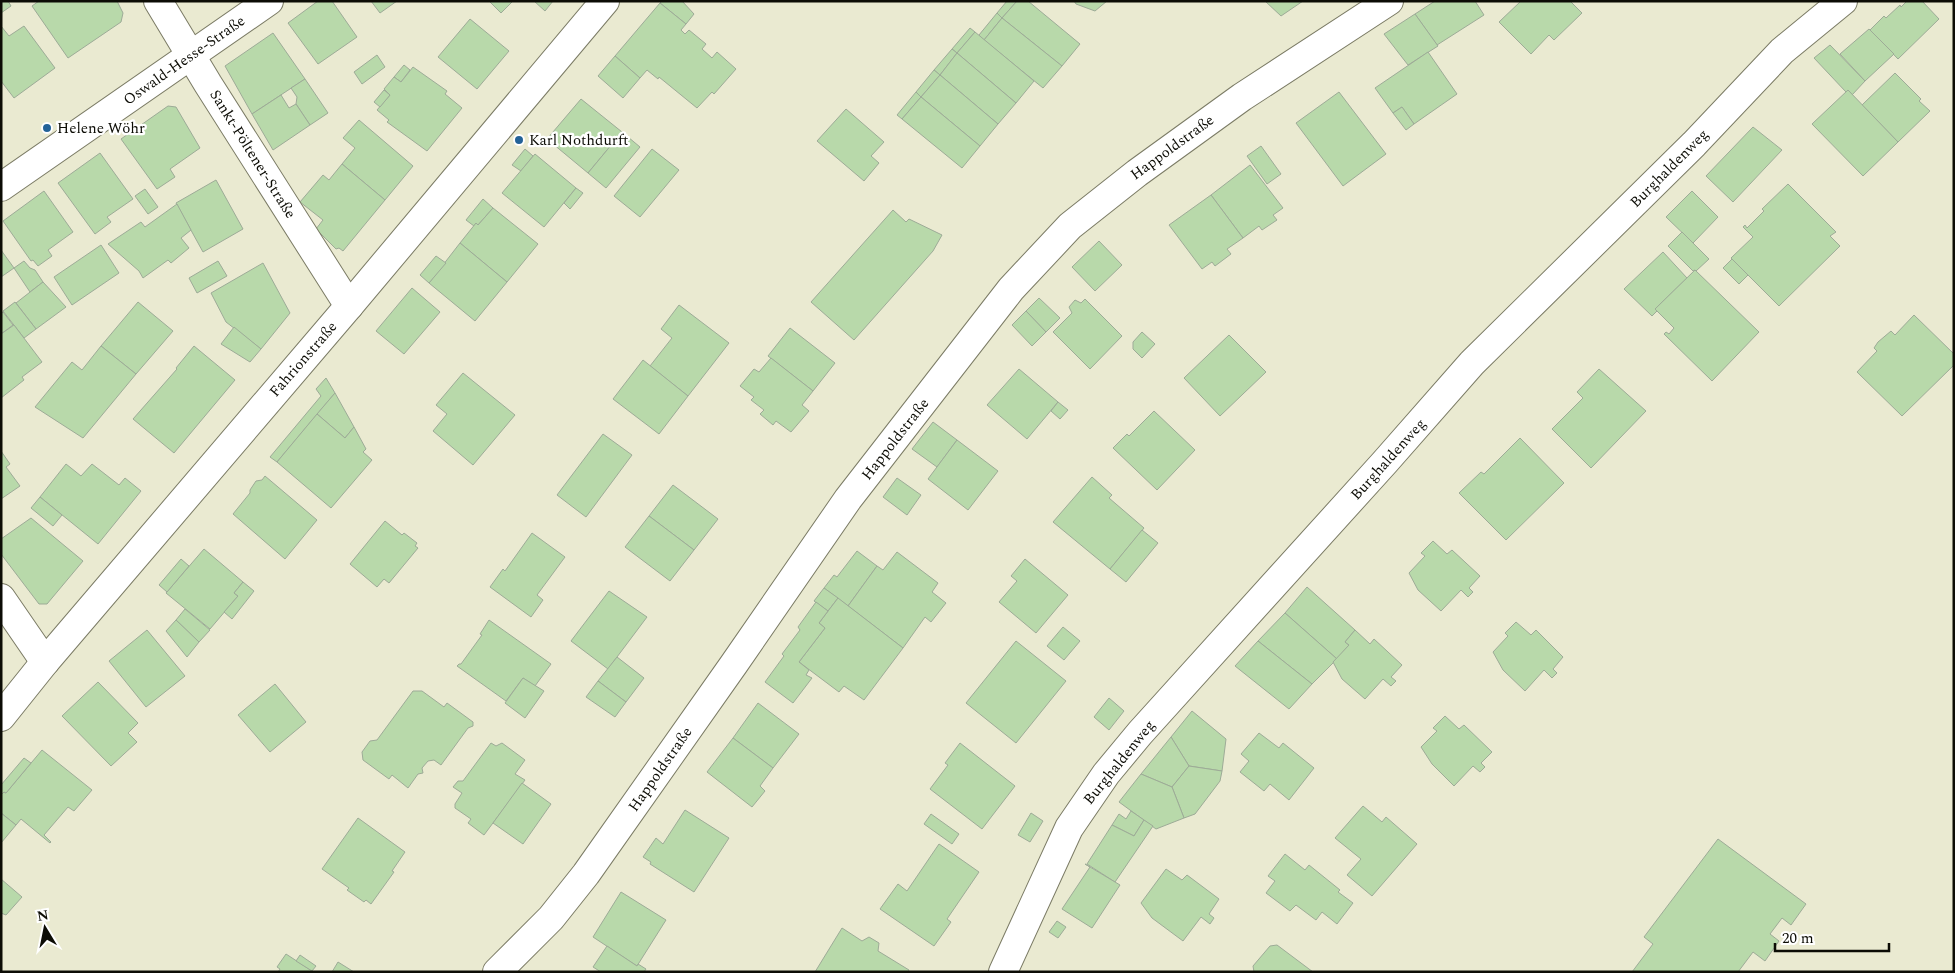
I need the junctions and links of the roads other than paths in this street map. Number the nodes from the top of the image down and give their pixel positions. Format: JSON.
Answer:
{"nodes":[{"id":1,"x":158,"y":1,"type":"edge"},
{"id":2,"x":269,"y":1,"type":"edge"},
{"id":3,"x":605,"y":1,"type":"edge"},
{"id":4,"x":1389,"y":1,"type":"edge"},
{"id":5,"x":1844,"y":1,"type":"edge"},
{"id":6,"x":190,"y":54,"type":"junction"},
{"id":7,"x":1,"y":187,"type":"edge"},
{"id":8,"x":349,"y":306,"type":"junction"},
{"id":9,"x":1,"y":598,"type":"edge"},
{"id":10,"x":45,"y":662,"type":"junction"},
{"id":11,"x":1,"y":717,"type":"edge"},
{"id":12,"x":496,"y":972,"type":"edge"},
{"id":13,"x":1002,"y":972,"type":"edge"}],
"edges":[{"from":1,"to":6,"type":"street","name":"Sankt-Pöltener-Straße"},
{"from":2,"to":6,"type":"street","name":"Oswald-Hesse-Straße"},
{"from":3,"to":8,"type":"street","name":"Fahrionstraße"},
{"from":4,"to":12,"type":"street","name":"Happoldstraße"},
{"from":5,"to":13,"type":"street","name":"Burghaldenweg"},
{"from":6,"to":7,"type":"street","name":"Oswald-Hesse-Straße"},
{"from":6,"to":8,"type":"street","name":"Sankt-Pöltener-Straße"},
{"from":8,"to":10,"type":"street","name":"Fahrionstraße"},
{"from":9,"to":10,"type":"street"},
{"from":10,"to":11,"type":"street","name":"Fahrionstraße"}]}
